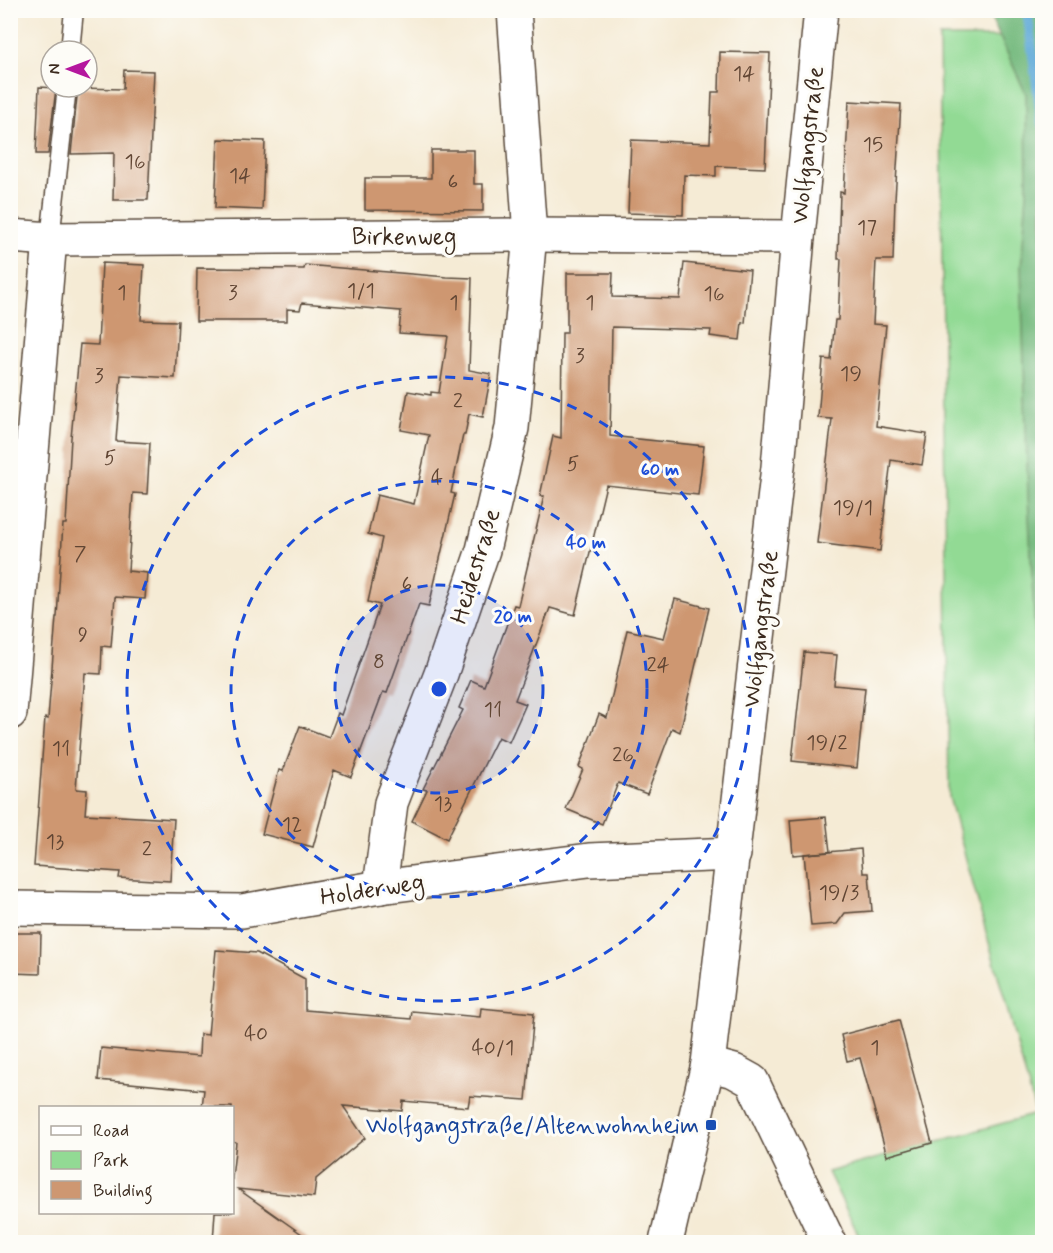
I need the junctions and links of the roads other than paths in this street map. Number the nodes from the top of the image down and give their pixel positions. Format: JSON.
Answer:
{"nodes":[{"id":1,"x":74,"y":10,"type":"edge"},
{"id":2,"x":514,"y":10,"type":"edge"},
{"id":3,"x":821,"y":10,"type":"edge"},
{"id":4,"x":71,"y":39,"type":"edge"},
{"id":5,"x":65,"y":99,"type":"edge"},
{"id":6,"x":530,"y":235,"type":"junction"},
{"id":7,"x":10,"y":236,"type":"edge"},
{"id":8,"x":798,"y":237,"type":"junction"},
{"id":9,"x":50,"y":239,"type":"junction"},
{"id":10,"x":10,"y":712,"type":"edge"},
{"id":11,"x":734,"y":854,"type":"junction"},
{"id":12,"x":380,"y":887,"type":"junction"},
{"id":13,"x":10,"y":908,"type":"edge"},
{"id":14,"x":708,"y":1064,"type":"junction"},
{"id":15,"x":666,"y":1242,"type":"edge"},
{"id":16,"x":829,"y":1242,"type":"edge"}],
"edges":[{"from":1,"to":4,"type":"lane"},
{"from":2,"to":6,"type":"street","name":"Heidestraße"},
{"from":3,"to":8,"type":"street","name":"Wolfgangstraße"},
{"from":5,"to":9,"type":"lane"},
{"from":6,"to":8,"type":"street","name":"Birkenweg"},
{"from":6,"to":9,"type":"street","name":"Birkenweg"},
{"from":6,"to":12,"type":"street","name":"Heidestraße"},
{"from":7,"to":9,"type":"street","name":"Birkenweg"},
{"from":8,"to":11,"type":"street","name":"Wolfgangstraße"},
{"from":9,"to":10,"type":"street"},
{"from":11,"to":12,"type":"street","name":"Holderweg"},
{"from":11,"to":14,"type":"street","name":"Wolfgangstraße"},
{"from":12,"to":13,"type":"street","name":"Holderweg"},
{"from":14,"to":15,"type":"street","name":"Wolfgangstraße"},
{"from":14,"to":16,"type":"street"}]}
